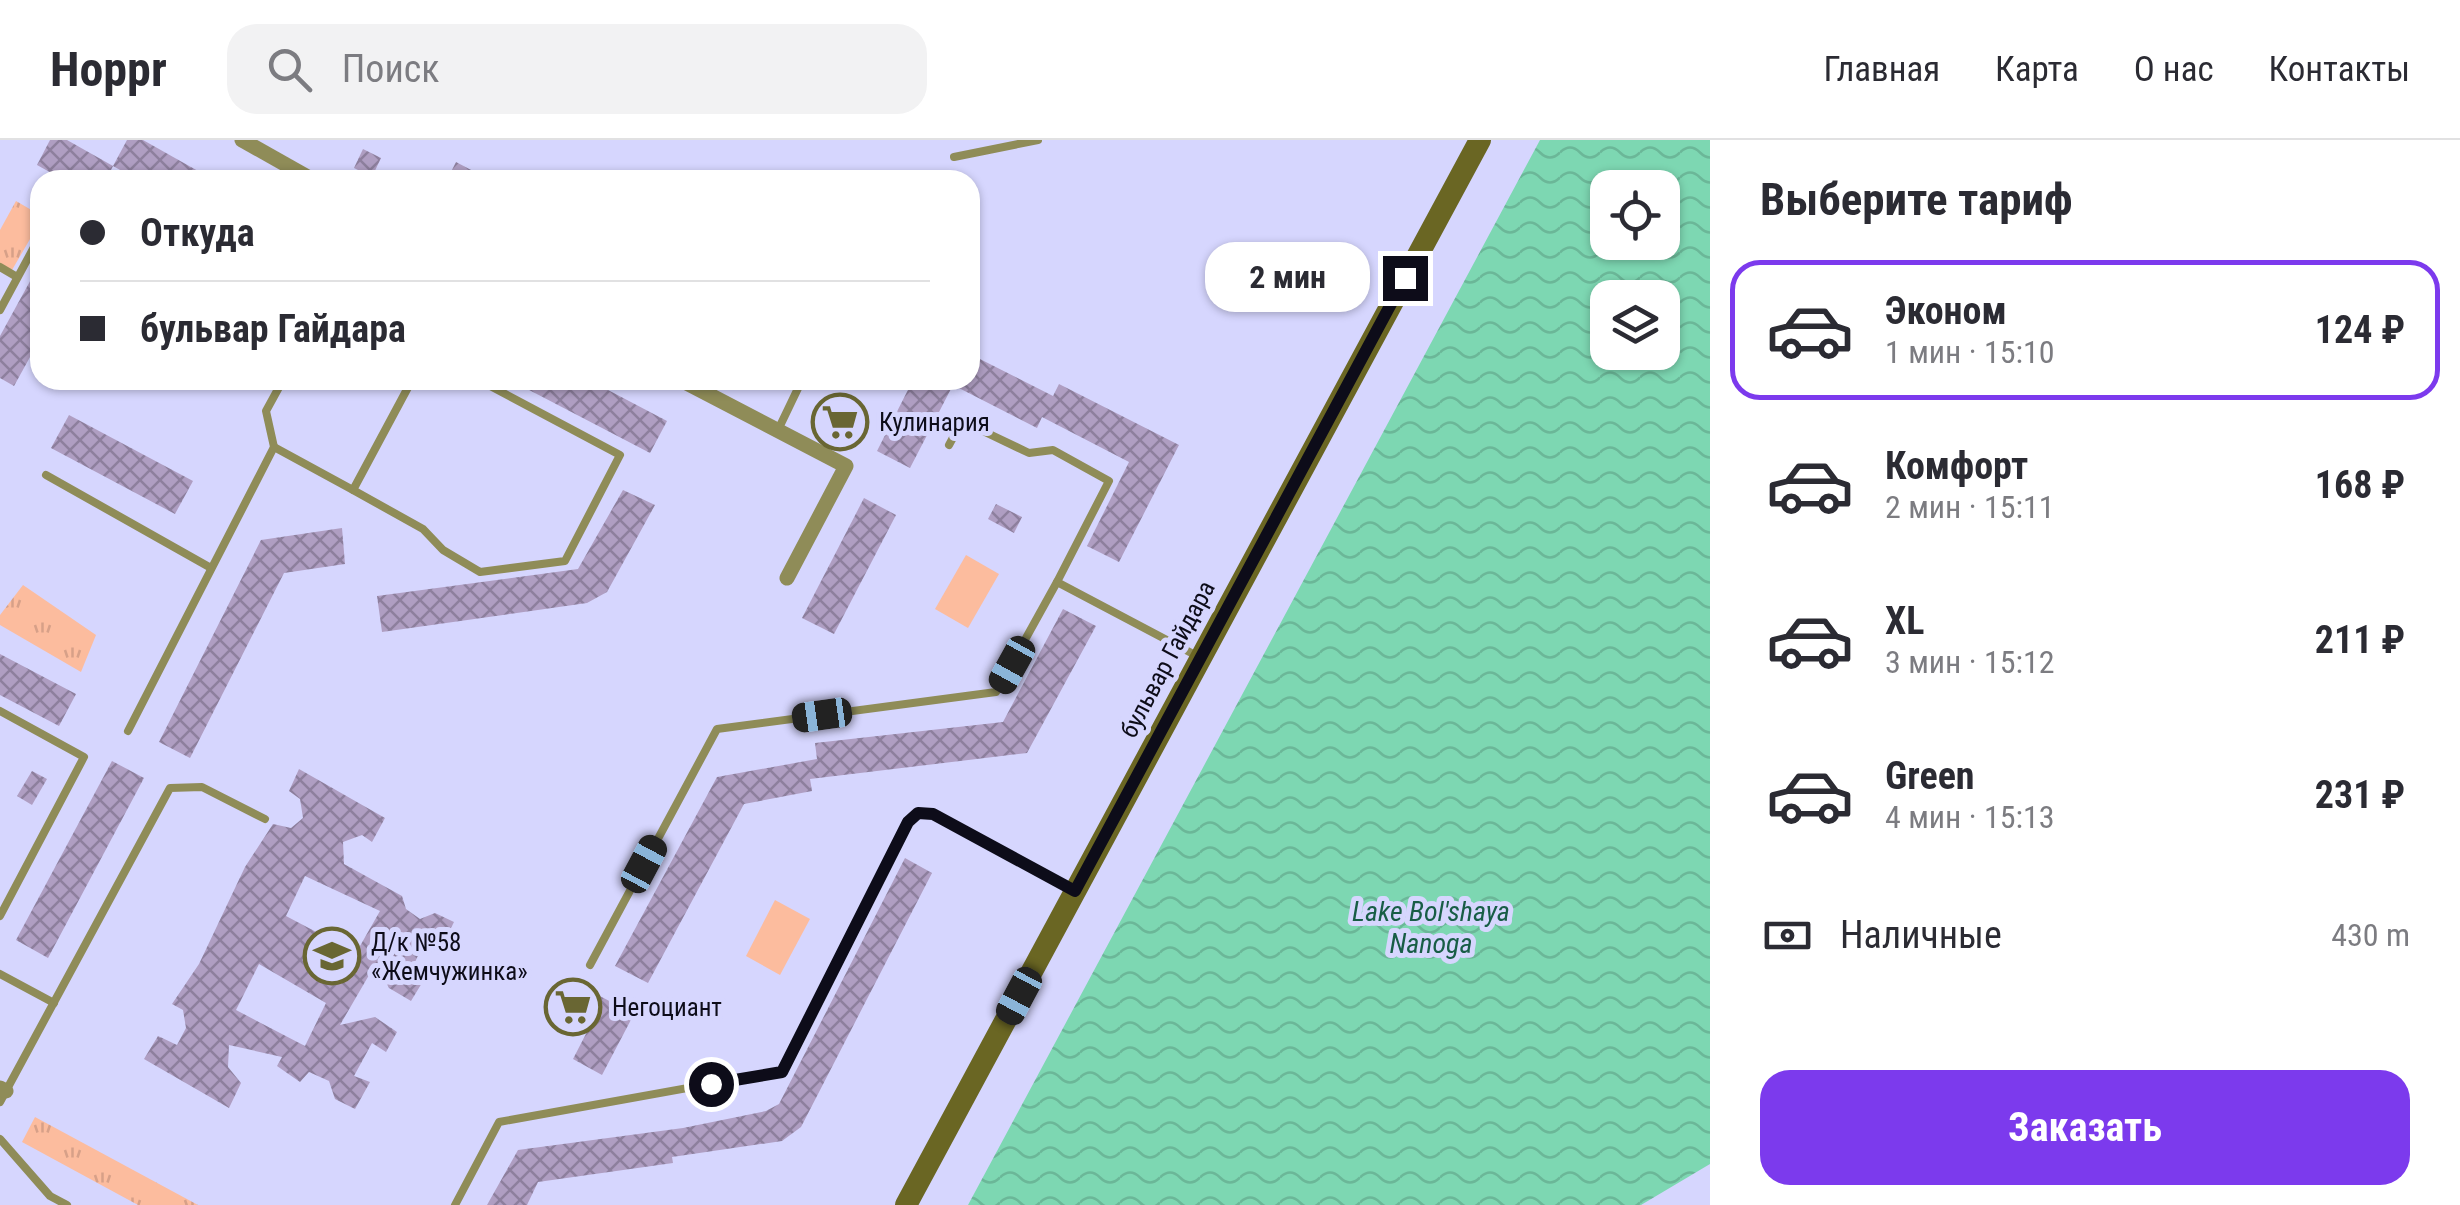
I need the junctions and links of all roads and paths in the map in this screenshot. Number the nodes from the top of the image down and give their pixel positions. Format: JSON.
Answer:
{"nodes":[{"id":1,"x":242,"y":140,"type":"edge"},
{"id":2,"x":1038,"y":140,"type":"edge"},
{"id":3,"x":1480,"y":140,"type":"edge"},
{"id":4,"x":954,"y":157,"type":"dead end"},
{"id":5,"x":295,"y":170,"type":"edge"},
{"id":6,"x":30,"y":254,"type":"edge"},
{"id":7,"x":0,"y":267,"type":"edge"},
{"id":8,"x":17,"y":277,"type":"junction"},
{"id":9,"x":0,"y":310,"type":"edge"},
{"id":10,"x":278,"y":390,"type":"edge"},
{"id":11,"x":407,"y":390,"type":"edge"},
{"id":12,"x":498,"y":390,"type":"edge"},
{"id":13,"x":700,"y":390,"type":"edge"},
{"id":14,"x":797,"y":390,"type":"edge"},
{"id":15,"x":778,"y":430,"type":"junction"},
{"id":16,"x":950,"y":445,"type":"dead end"},
{"id":17,"x":274,"y":446,"type":"junction"},
{"id":18,"x":46,"y":475,"type":"dead end"},
{"id":19,"x":353,"y":490,"type":"junction"},
{"id":20,"x":211,"y":568,"type":"junction"},
{"id":21,"x":786,"y":578,"type":"dead end"},
{"id":22,"x":1058,"y":582,"type":"junction"},
{"id":23,"x":1199,"y":657,"type":"junction"},
{"id":24,"x":0,"y":712,"type":"edge"},
{"id":25,"x":128,"y":731,"type":"dead end"},
{"id":26,"x":265,"y":819,"type":"dead end"},
{"id":27,"x":1075,"y":891,"type":"junction"},
{"id":28,"x":0,"y":916,"type":"edge"},
{"id":29,"x":590,"y":965,"type":"dead end"},
{"id":30,"x":0,"y":974,"type":"edge"},
{"id":31,"x":54,"y":1003,"type":"junction"},
{"id":32,"x":2,"y":1094,"type":"edge"},
{"id":33,"x":0,"y":1139,"type":"edge"},
{"id":34,"x":67,"y":1205,"type":"edge"},
{"id":35,"x":456,"y":1205,"type":"edge"},
{"id":36,"x":906,"y":1205,"type":"edge"}],
"edges":[{"from":1,"to":5,"type":"street"},
{"from":2,"to":4,"type":"lane"},
{"from":3,"to":23,"type":"street","name":"бульвар Гайдара"},
{"from":6,"to":8,"type":"lane"},
{"from":7,"to":8,"type":"lane"},
{"from":8,"to":9,"type":"lane"},
{"from":10,"to":17,"type":"lane"},
{"from":11,"to":19,"type":"lane"},
{"from":12,"to":19,"type":"lane"},
{"from":13,"to":15,"type":"street"},
{"from":14,"to":15,"type":"lane"},
{"from":15,"to":21,"type":"street"},
{"from":16,"to":22,"type":"lane"},
{"from":17,"to":19,"type":"lane"},
{"from":17,"to":20,"type":"lane"},
{"from":18,"to":20,"type":"lane"},
{"from":20,"to":25,"type":"lane"},
{"from":22,"to":23,"type":"lane"},
{"from":22,"to":29,"type":"lane"},
{"from":23,"to":27,"type":"street","name":"бульвар Гайдара"},
{"from":24,"to":28,"type":"lane"},
{"from":26,"to":31,"type":"lane"},
{"from":27,"to":35,"type":"lane"},
{"from":27,"to":36,"type":"street","name":"бульвар Гайдара"},
{"from":30,"to":31,"type":"lane"},
{"from":31,"to":32,"type":"lane"},
{"from":33,"to":34,"type":"lane"}]}
